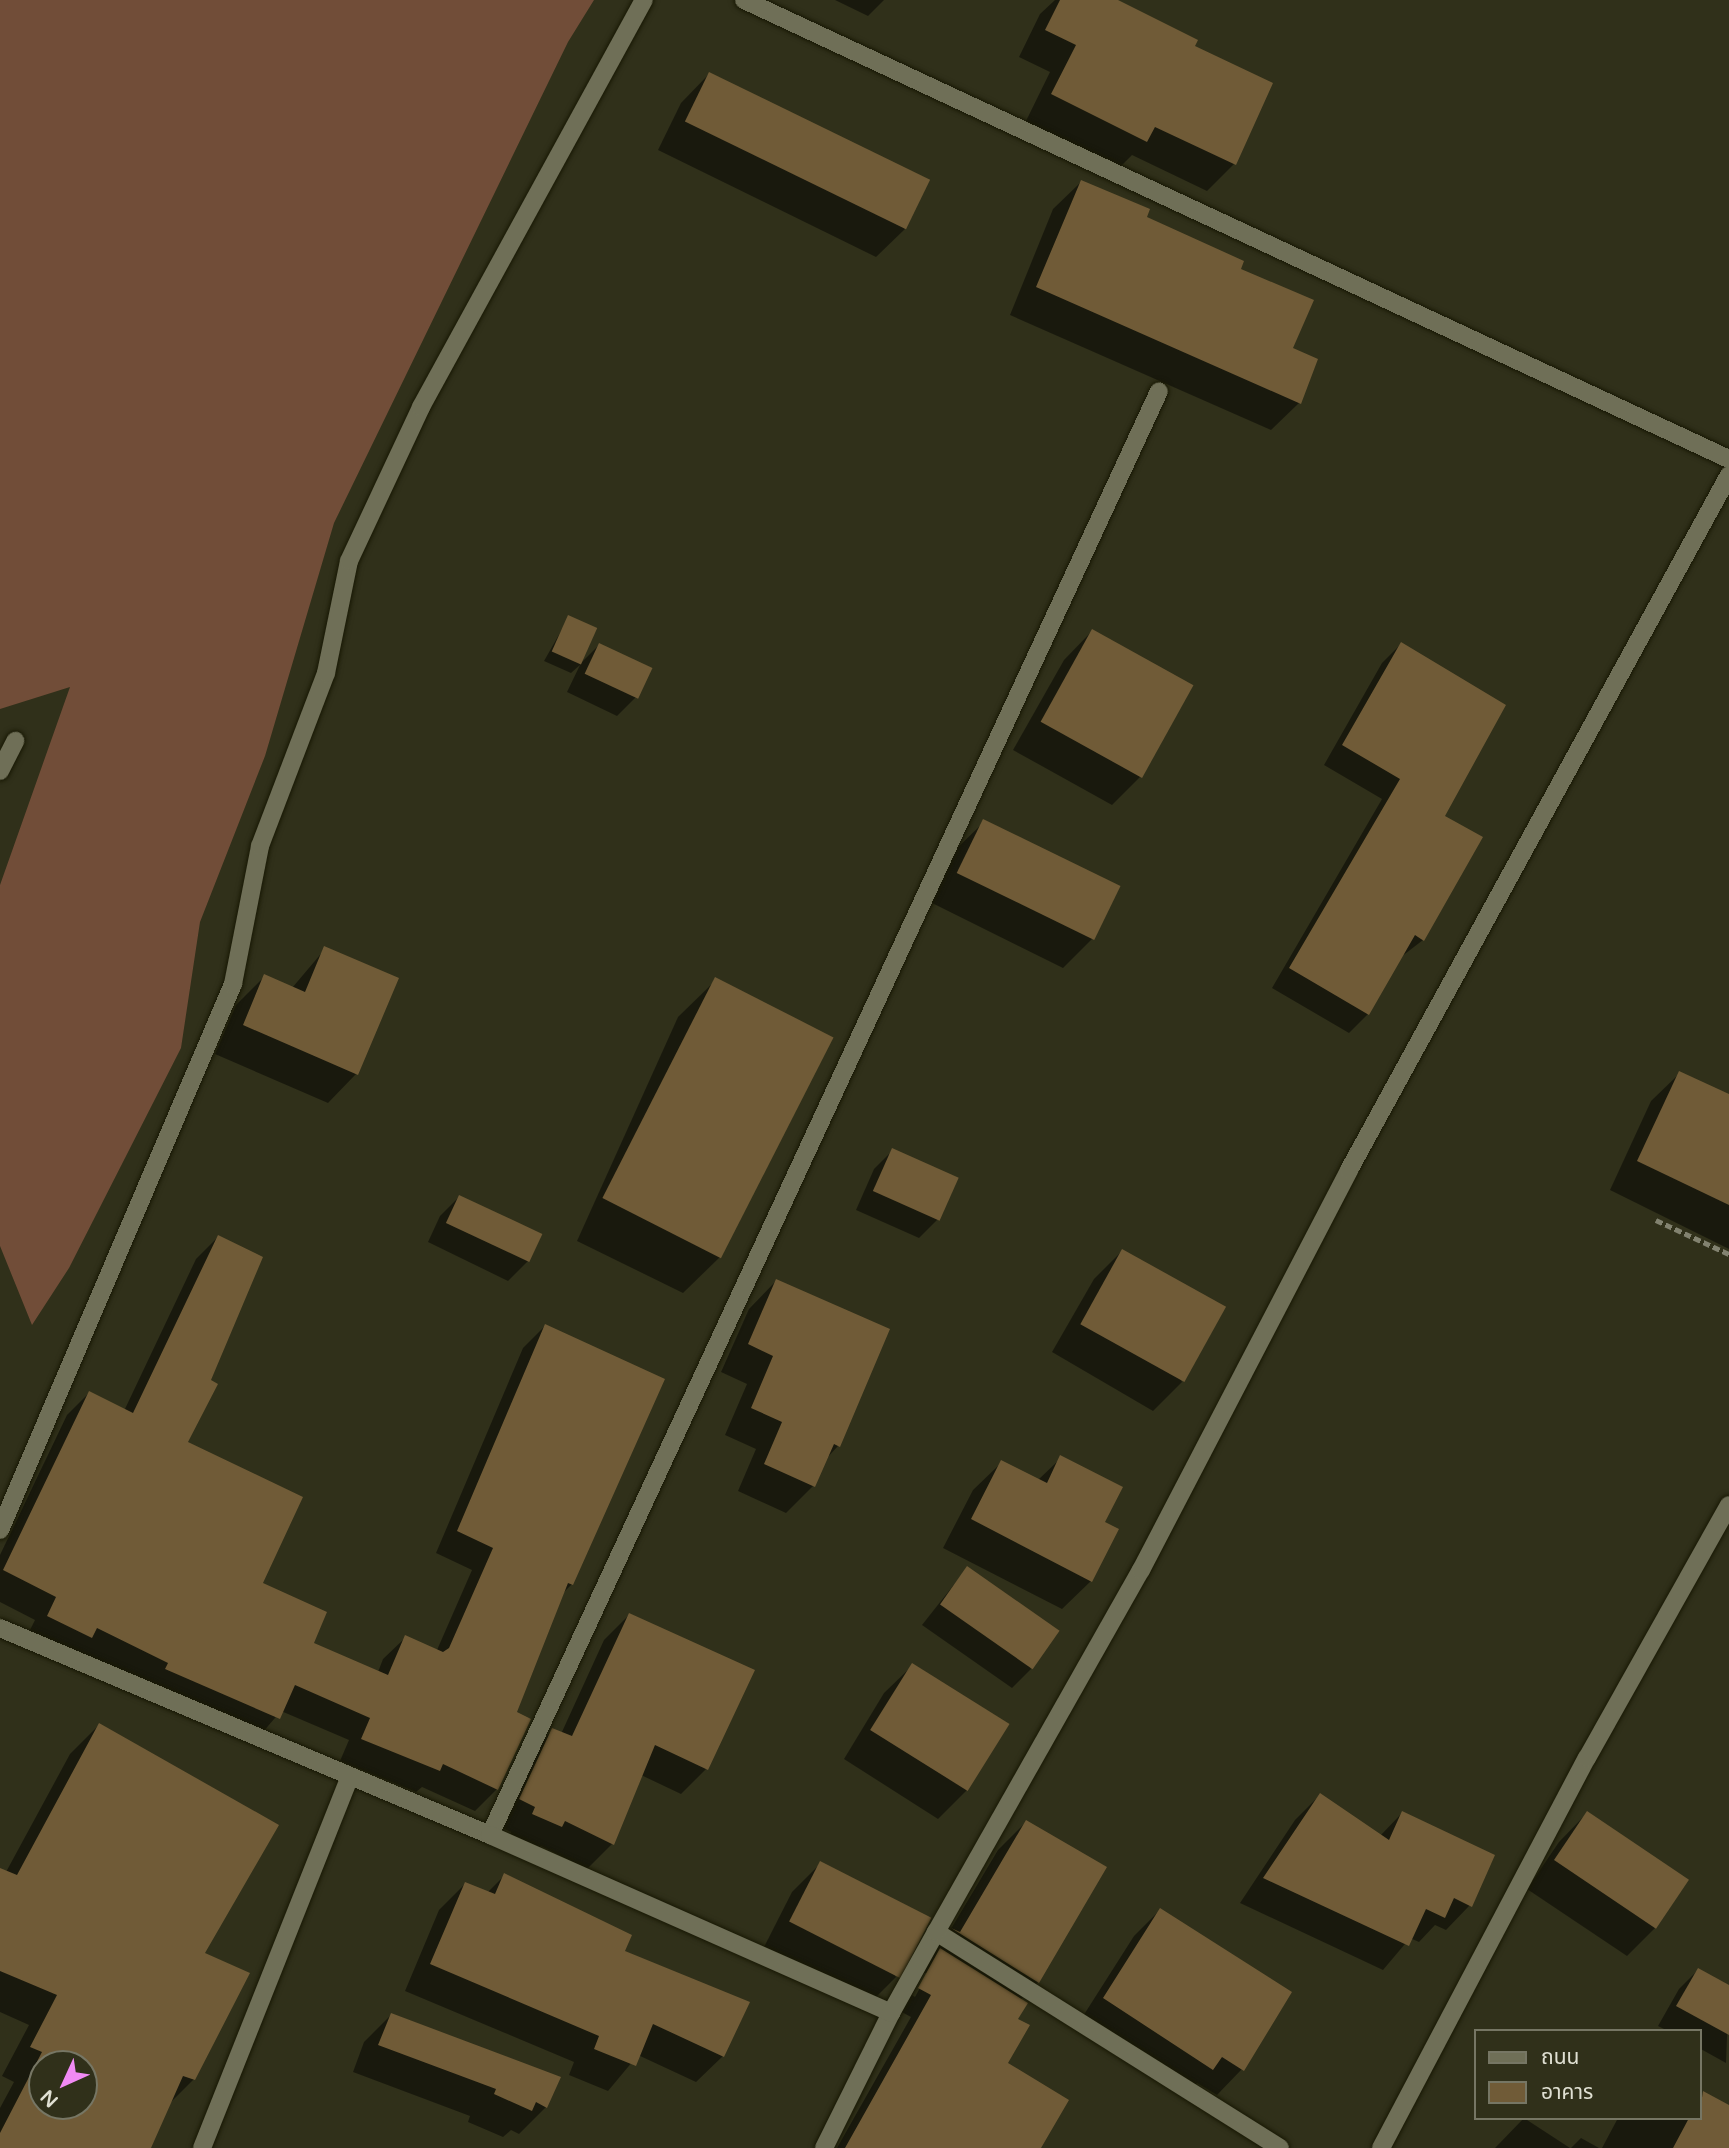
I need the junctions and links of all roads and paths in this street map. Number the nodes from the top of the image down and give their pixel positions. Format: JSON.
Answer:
{"nodes":[{"id":1,"x":644,"y":0,"type":"edge"},
{"id":2,"x":744,"y":0,"type":"edge"},
{"id":3,"x":1159,"y":391,"type":"dead end"},
{"id":4,"x":1729,"y":459,"type":"edge"},
{"id":5,"x":1729,"y":475,"type":"edge"},
{"id":6,"x":15,"y":741,"type":"dead end"},
{"id":7,"x":0,"y":771,"type":"edge"},
{"id":8,"x":1656,"y":1220,"type":"dead end"},
{"id":9,"x":1729,"y":1254,"type":"edge"},
{"id":10,"x":1729,"y":1505,"type":"edge"},
{"id":11,"x":0,"y":1530,"type":"edge"},
{"id":12,"x":0,"y":1628,"type":"edge"},
{"id":13,"x":349,"y":1778,"type":"junction"},
{"id":14,"x":490,"y":1835,"type":"junction"},
{"id":15,"x":936,"y":1932,"type":"junction"},
{"id":16,"x":891,"y":2013,"type":"junction"},
{"id":17,"x":202,"y":2148,"type":"edge"},
{"id":18,"x":824,"y":2148,"type":"edge"},
{"id":19,"x":1280,"y":2148,"type":"edge"},
{"id":20,"x":1381,"y":2148,"type":"edge"}],
"edges":[{"from":1,"to":11,"type":"street"},
{"from":2,"to":4,"type":"street"},
{"from":3,"to":14,"type":"street"},
{"from":5,"to":15,"type":"street"},
{"from":6,"to":7,"type":"street"},
{"from":8,"to":9,"type":"path"},
{"from":10,"to":20,"type":"street"},
{"from":12,"to":13,"type":"street"},
{"from":13,"to":14,"type":"street"},
{"from":13,"to":17,"type":"street"},
{"from":14,"to":16,"type":"street"},
{"from":15,"to":16,"type":"street"},
{"from":15,"to":19,"type":"street"},
{"from":16,"to":18,"type":"street"}]}
